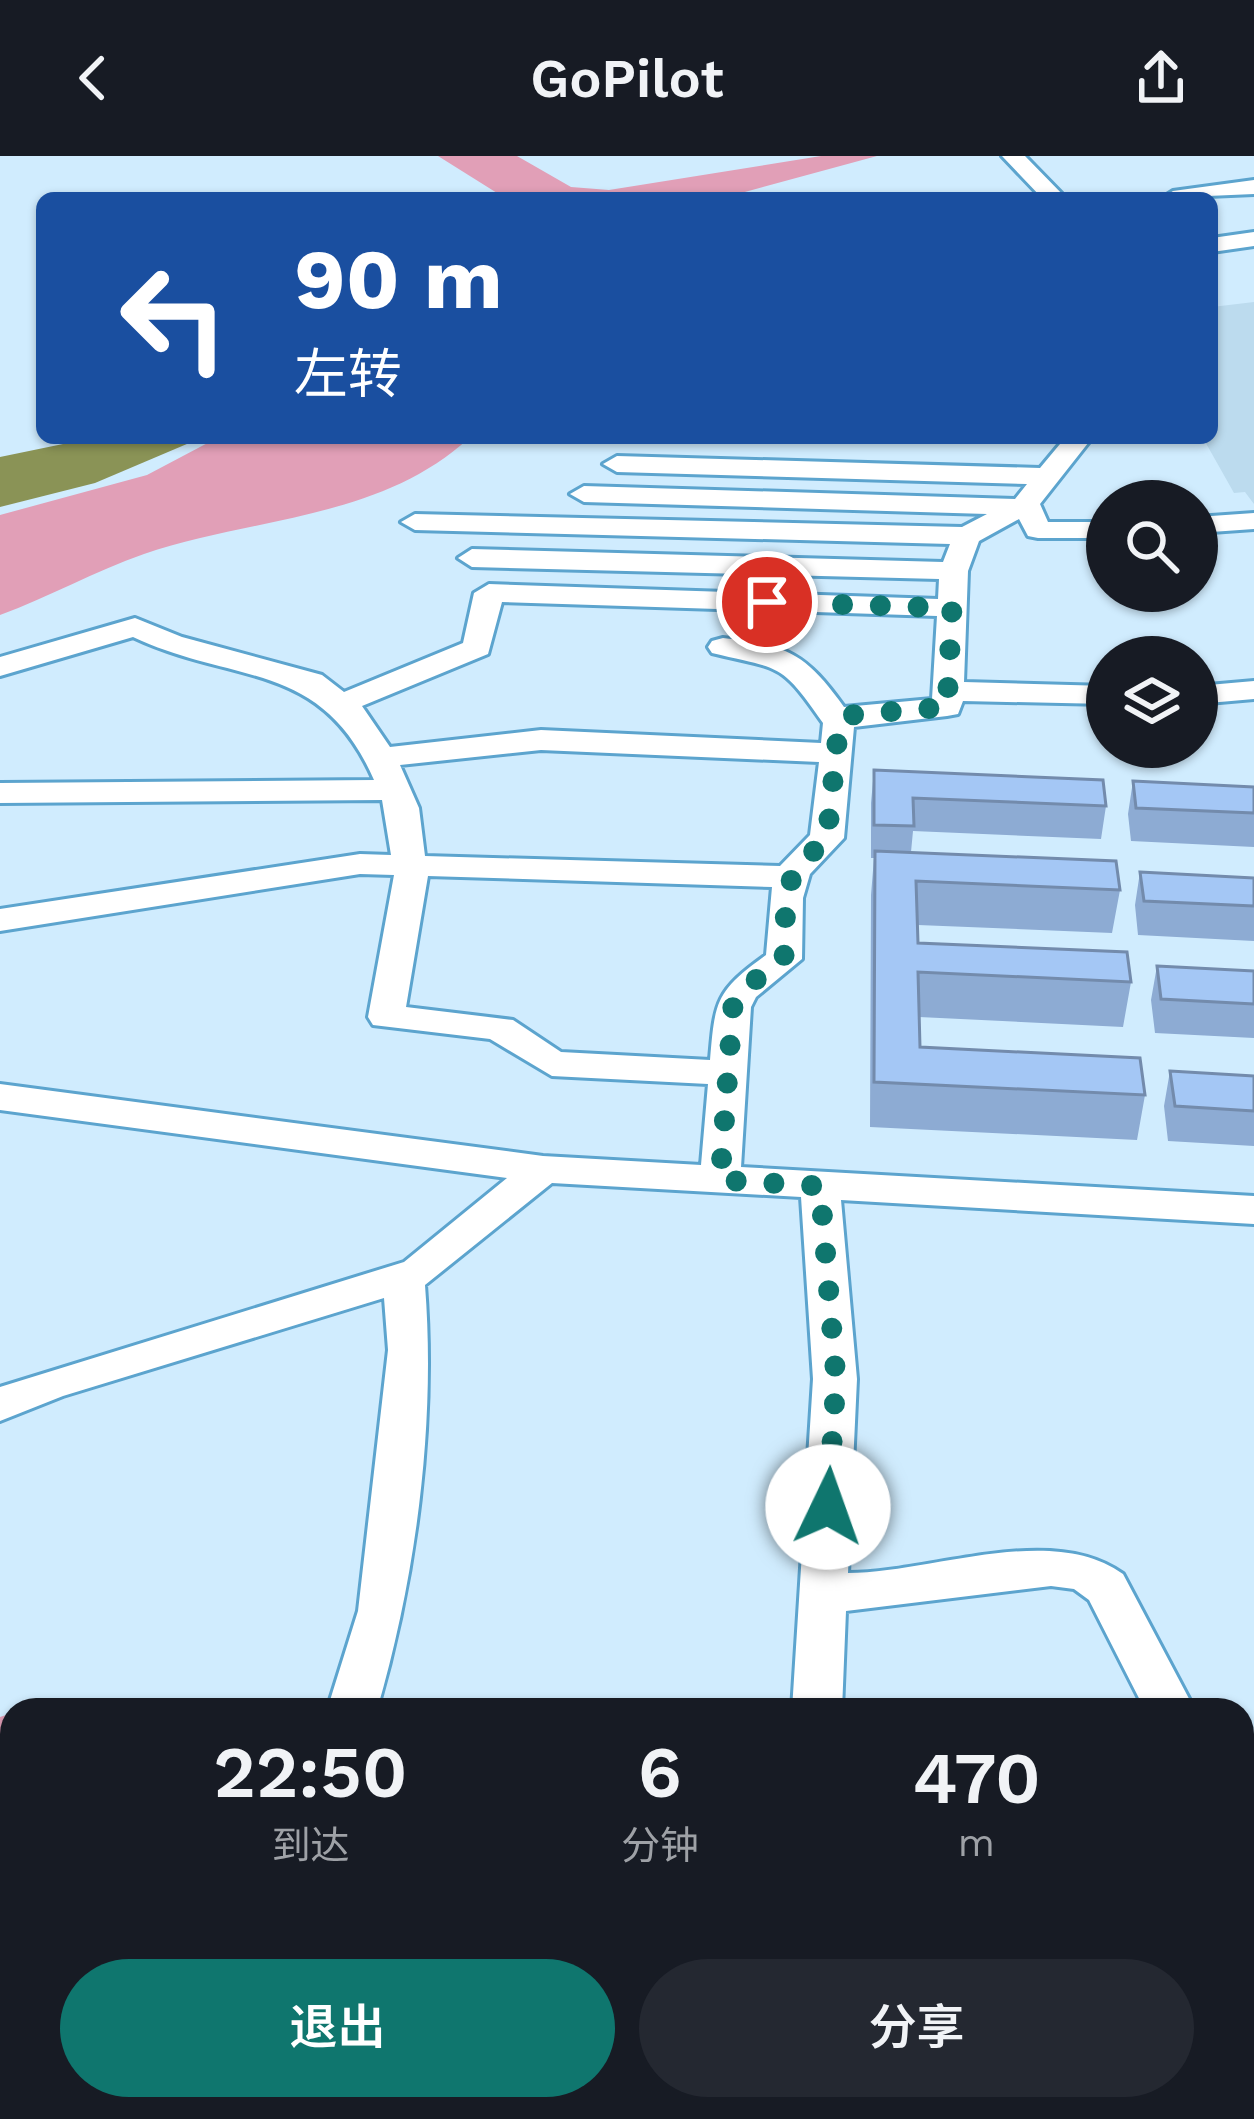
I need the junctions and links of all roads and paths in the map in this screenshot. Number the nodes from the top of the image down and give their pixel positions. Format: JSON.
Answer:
{"nodes":[{"id":1,"x":1013,"y":156,"type":"edge"},
{"id":2,"x":1254,"y":187,"type":"edge"},
{"id":3,"x":1049,"y":192,"type":"edge"},
{"id":4,"x":1217,"y":192,"type":"edge"},
{"id":5,"x":1254,"y":214,"type":"edge"},
{"id":6,"x":1218,"y":219,"type":"edge"},
{"id":7,"x":1254,"y":238,"type":"edge"},
{"id":8,"x":1218,"y":244,"type":"edge"},
{"id":9,"x":1066,"y":444,"type":"edge"},
{"id":10,"x":616,"y":464,"type":"dead end"},
{"id":11,"x":1051,"y":477,"type":"junction"},
{"id":12,"x":584,"y":494,"type":"dead end"},
{"id":13,"x":1024,"y":506,"type":"junction"},
{"id":14,"x":1254,"y":521,"type":"edge"},
{"id":15,"x":415,"y":522,"type":"dead end"},
{"id":16,"x":1218,"y":524,"type":"edge"},
{"id":17,"x":1086,"y":531,"type":"edge"},
{"id":18,"x":967,"y":536,"type":"junction"},
{"id":19,"x":472,"y":558,"type":"dead end"},
{"id":20,"x":954,"y":571,"type":"junction"},
{"id":21,"x":952,"y":608,"type":"junction"},
{"id":22,"x":723,"y":647,"type":"dead end"},
{"id":23,"x":0,"y":667,"type":"edge"},
{"id":24,"x":1254,"y":690,"type":"edge"},
{"id":25,"x":947,"y":692,"type":"junction"},
{"id":26,"x":1218,"y":693,"type":"edge"},
{"id":27,"x":1086,"y":695,"type":"edge"},
{"id":28,"x":341,"y":704,"type":"junction"},
{"id":29,"x":838,"y":738,"type":"junction"},
{"id":30,"x":380,"y":758,"type":"junction"},
{"id":31,"x":394,"y":790,"type":"junction"},
{"id":32,"x":0,"y":793,"type":"edge"},
{"id":33,"x":408,"y":866,"type":"junction"},
{"id":34,"x":792,"y":877,"type":"junction"},
{"id":35,"x":0,"y":920,"type":"edge"},
{"id":36,"x":728,"y":1073,"type":"junction"},
{"id":37,"x":0,"y":1097,"type":"edge"},
{"id":38,"x":543,"y":1169,"type":"junction"},
{"id":39,"x":720,"y":1180,"type":"junction"},
{"id":40,"x":820,"y":1186,"type":"junction"},
{"id":41,"x":1254,"y":1210,"type":"edge"},
{"id":42,"x":404,"y":1277,"type":"junction"},
{"id":43,"x":0,"y":1405,"type":"edge"},
{"id":44,"x":824,"y":1592,"type":"junction"},
{"id":45,"x":356,"y":1698,"type":"edge"},
{"id":46,"x":818,"y":1698,"type":"edge"},
{"id":47,"x":1164,"y":1698,"type":"edge"}],
"edges":[{"from":1,"to":3,"type":"street"},
{"from":2,"to":4,"type":"street"},
{"from":5,"to":6,"type":"street"},
{"from":7,"to":8,"type":"street"},
{"from":9,"to":11,"type":"street"},
{"from":10,"to":11,"type":"street"},
{"from":11,"to":13,"type":"street"},
{"from":12,"to":13,"type":"street"},
{"from":13,"to":17,"type":"street"},
{"from":13,"to":18,"type":"street"},
{"from":14,"to":16,"type":"street"},
{"from":15,"to":18,"type":"street"},
{"from":18,"to":20,"type":"street"},
{"from":19,"to":20,"type":"street"},
{"from":20,"to":21,"type":"street"},
{"from":21,"to":25,"type":"street"},
{"from":21,"to":28,"type":"street"},
{"from":22,"to":29,"type":"street"},
{"from":23,"to":28,"type":"street"},
{"from":24,"to":26,"type":"street"},
{"from":25,"to":27,"type":"street"},
{"from":25,"to":29,"type":"street"},
{"from":28,"to":30,"type":"street"},
{"from":29,"to":30,"type":"street"},
{"from":29,"to":34,"type":"street"},
{"from":30,"to":31,"type":"street"},
{"from":31,"to":32,"type":"street"},
{"from":31,"to":33,"type":"street"},
{"from":33,"to":34,"type":"street"},
{"from":33,"to":35,"type":"street"},
{"from":33,"to":36,"type":"street"},
{"from":34,"to":36,"type":"street"},
{"from":36,"to":39,"type":"street"},
{"from":37,"to":38,"type":"street"},
{"from":38,"to":39,"type":"street"},
{"from":38,"to":42,"type":"street"},
{"from":39,"to":40,"type":"street"},
{"from":40,"to":41,"type":"street"},
{"from":40,"to":44,"type":"street"},
{"from":42,"to":43,"type":"street"},
{"from":42,"to":45,"type":"street"},
{"from":44,"to":46,"type":"street"},
{"from":44,"to":47,"type":"street"}]}
